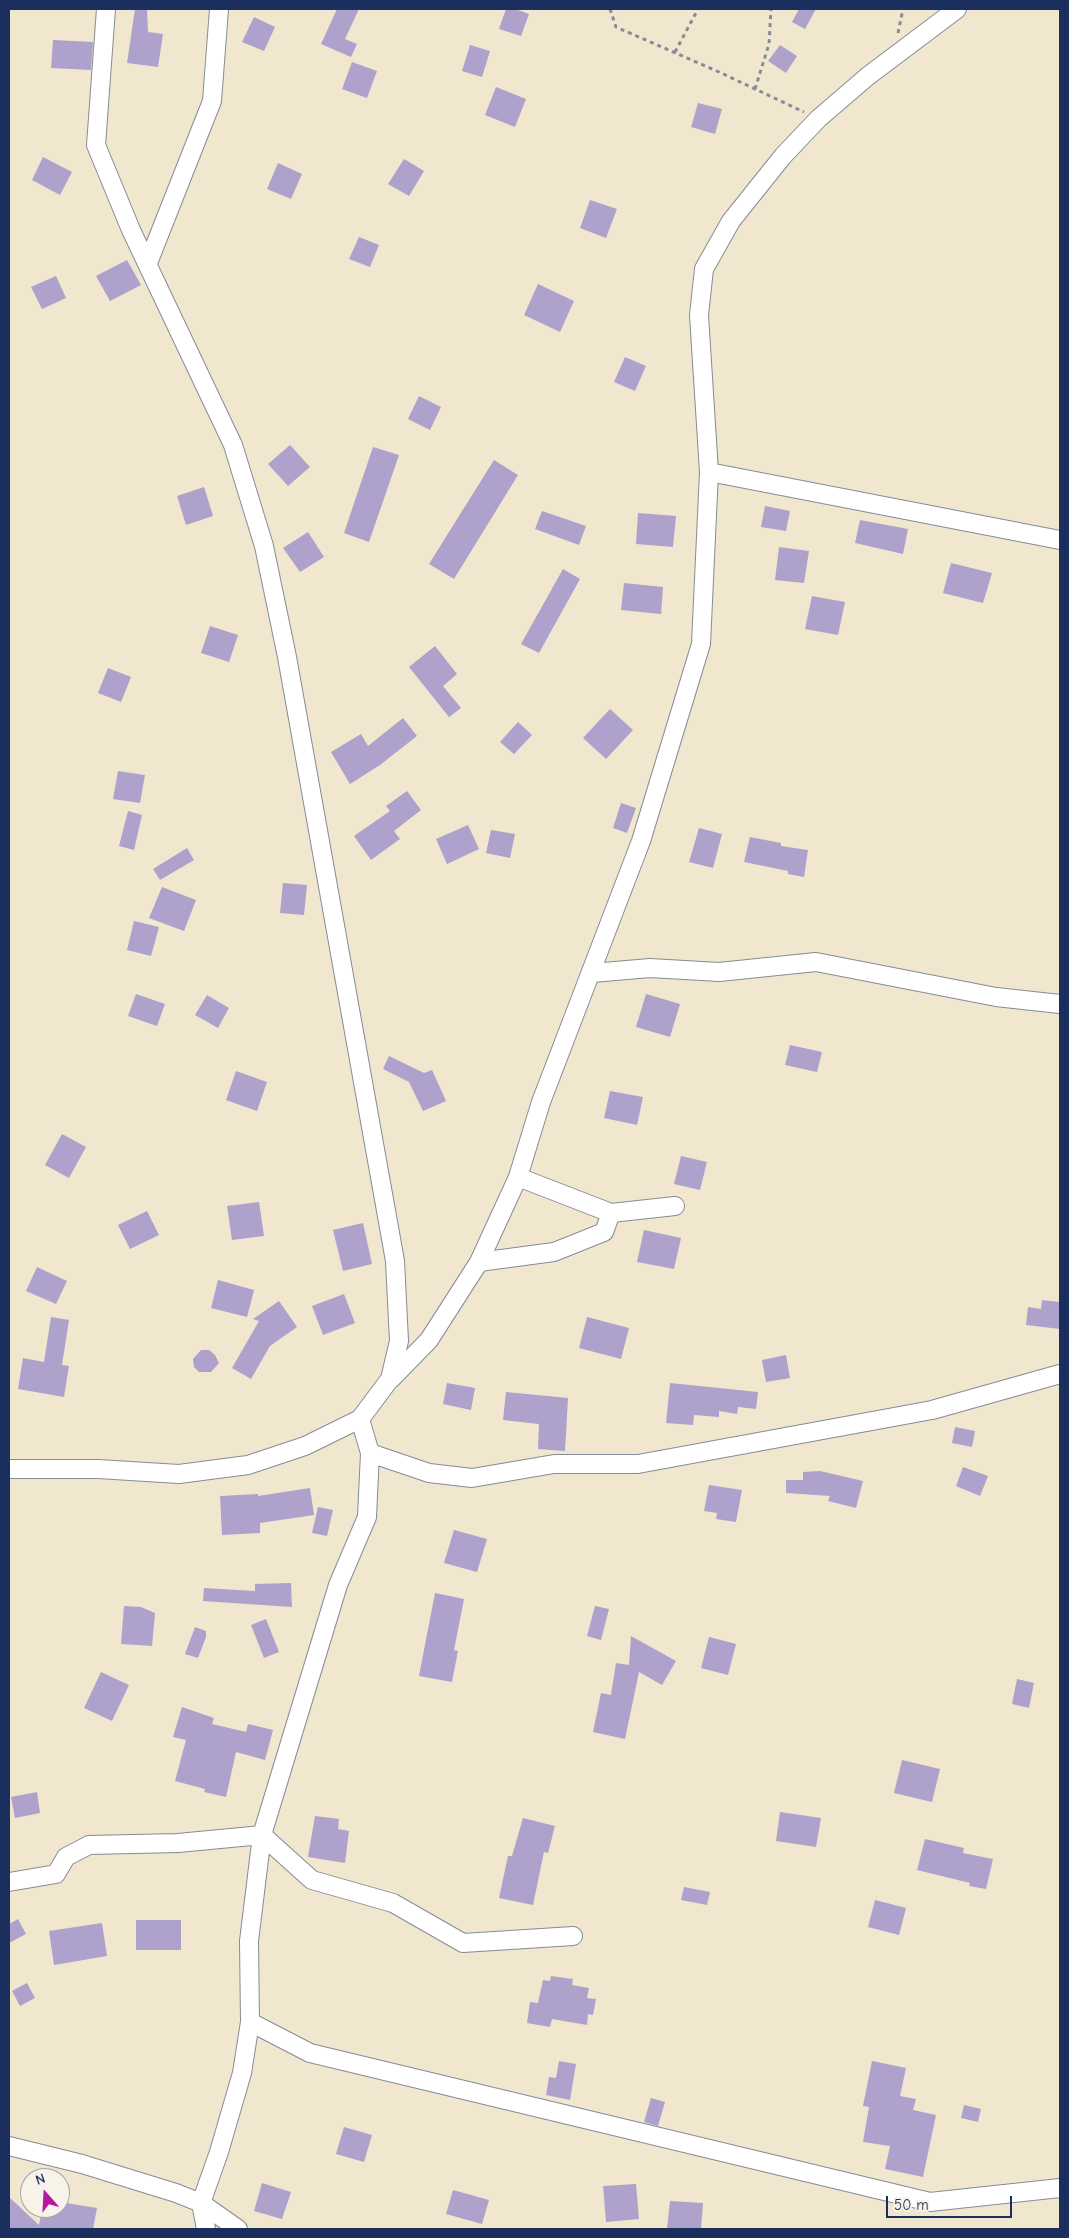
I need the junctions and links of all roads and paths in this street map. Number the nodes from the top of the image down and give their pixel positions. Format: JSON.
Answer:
{"nodes":[{"id":1,"x":106,"y":9,"type":"edge"},
{"id":2,"x":219,"y":9,"type":"edge"},
{"id":3,"x":610,"y":9,"type":"edge"},
{"id":4,"x":698,"y":9,"type":"edge"},
{"id":5,"x":771,"y":9,"type":"edge"},
{"id":6,"x":957,"y":9,"type":"edge"},
{"id":7,"x":675,"y":52,"type":"junction"},
{"id":8,"x":755,"y":89,"type":"junction"},
{"id":9,"x":818,"y":119,"type":"junction"},
{"id":10,"x":148,"y":263,"type":"junction"},
{"id":11,"x":709,"y":472,"type":"junction"},
{"id":12,"x":1060,"y":540,"type":"edge"},
{"id":13,"x":592,"y":973,"type":"junction"},
{"id":14,"x":1060,"y":1004,"type":"edge"},
{"id":15,"x":518,"y":1177,"type":"junction"},
{"id":16,"x":675,"y":1206,"type":"dead end"},
{"id":17,"x":611,"y":1213,"type":"junction"},
{"id":18,"x":479,"y":1262,"type":"junction"},
{"id":19,"x":1060,"y":1374,"type":"edge"},
{"id":20,"x":390,"y":1379,"type":"junction"},
{"id":21,"x":360,"y":1419,"type":"junction"},
{"id":22,"x":370,"y":1453,"type":"junction"},
{"id":23,"x":9,"y":1469,"type":"edge"},
{"id":24,"x":262,"y":1835,"type":"junction"},
{"id":25,"x":9,"y":1882,"type":"edge"},
{"id":26,"x":574,"y":1936,"type":"dead end"},
{"id":27,"x":250,"y":2022,"type":"junction"},
{"id":28,"x":9,"y":2146,"type":"edge"},
{"id":29,"x":1060,"y":2188,"type":"edge"},
{"id":30,"x":201,"y":2204,"type":"junction"},
{"id":31,"x":206,"y":2229,"type":"edge"},
{"id":32,"x":238,"y":2229,"type":"edge"}],
"edges":[{"from":1,"to":10,"type":"street"},
{"from":2,"to":10,"type":"street"},
{"from":3,"to":7,"type":"path"},
{"from":4,"to":7,"type":"path"},
{"from":5,"to":8,"type":"path"},
{"from":6,"to":9,"type":"street"},
{"from":7,"to":8,"type":"path"},
{"from":8,"to":9,"type":"path"},
{"from":9,"to":11,"type":"street"},
{"from":10,"to":20,"type":"street"},
{"from":11,"to":12,"type":"street"},
{"from":11,"to":13,"type":"street"},
{"from":13,"to":14,"type":"street"},
{"from":13,"to":15,"type":"street"},
{"from":15,"to":17,"type":"street"},
{"from":15,"to":18,"type":"street"},
{"from":16,"to":17,"type":"street"},
{"from":17,"to":18,"type":"street"},
{"from":18,"to":20,"type":"street"},
{"from":19,"to":22,"type":"street"},
{"from":20,"to":21,"type":"street"},
{"from":21,"to":22,"type":"street"},
{"from":21,"to":23,"type":"street"},
{"from":22,"to":24,"type":"street"},
{"from":24,"to":25,"type":"street"},
{"from":24,"to":26,"type":"street"},
{"from":24,"to":27,"type":"street"},
{"from":27,"to":29,"type":"street"},
{"from":27,"to":30,"type":"street"},
{"from":28,"to":30,"type":"street"},
{"from":30,"to":31,"type":"street"},
{"from":30,"to":32,"type":"street"}]}
